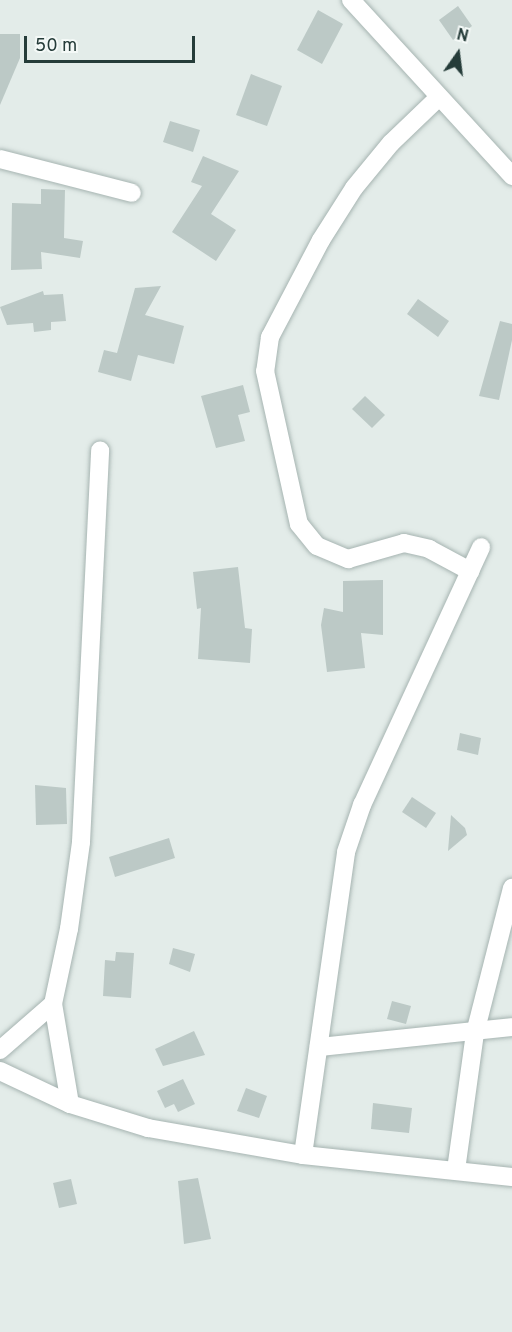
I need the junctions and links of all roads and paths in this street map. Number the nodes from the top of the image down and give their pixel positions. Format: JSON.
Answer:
{"nodes":[{"id":1,"x":351,"y":0,"type":"edge"},
{"id":2,"x":438,"y":98,"type":"junction"},
{"id":3,"x":0,"y":159,"type":"edge"},
{"id":4,"x":512,"y":176,"type":"edge"},
{"id":5,"x":132,"y":193,"type":"dead end"},
{"id":6,"x":100,"y":450,"type":"dead end"},
{"id":7,"x":481,"y":547,"type":"dead end"},
{"id":8,"x":470,"y":571,"type":"junction"},
{"id":9,"x":512,"y":888,"type":"edge"},
{"id":10,"x":54,"y":1004,"type":"junction"},
{"id":11,"x":512,"y":1027,"type":"edge"},
{"id":12,"x":476,"y":1033,"type":"junction"},
{"id":13,"x":319,"y":1047,"type":"junction"},
{"id":14,"x":0,"y":1050,"type":"edge"},
{"id":15,"x":0,"y":1071,"type":"edge"},
{"id":16,"x":70,"y":1104,"type":"junction"},
{"id":17,"x":303,"y":1155,"type":"junction"},
{"id":18,"x":456,"y":1170,"type":"junction"},
{"id":19,"x":512,"y":1177,"type":"edge"}],
"edges":[{"from":1,"to":2,"type":"street"},
{"from":2,"to":4,"type":"street"},
{"from":2,"to":8,"type":"street"},
{"from":3,"to":5,"type":"street"},
{"from":6,"to":10,"type":"street"},
{"from":7,"to":8,"type":"street"},
{"from":8,"to":13,"type":"street"},
{"from":9,"to":12,"type":"street"},
{"from":10,"to":14,"type":"street"},
{"from":10,"to":16,"type":"street"},
{"from":11,"to":12,"type":"street"},
{"from":12,"to":13,"type":"street"},
{"from":12,"to":18,"type":"street"},
{"from":13,"to":17,"type":"street"},
{"from":15,"to":16,"type":"street"},
{"from":16,"to":17,"type":"street"},
{"from":17,"to":18,"type":"street"},
{"from":18,"to":19,"type":"street"}]}
